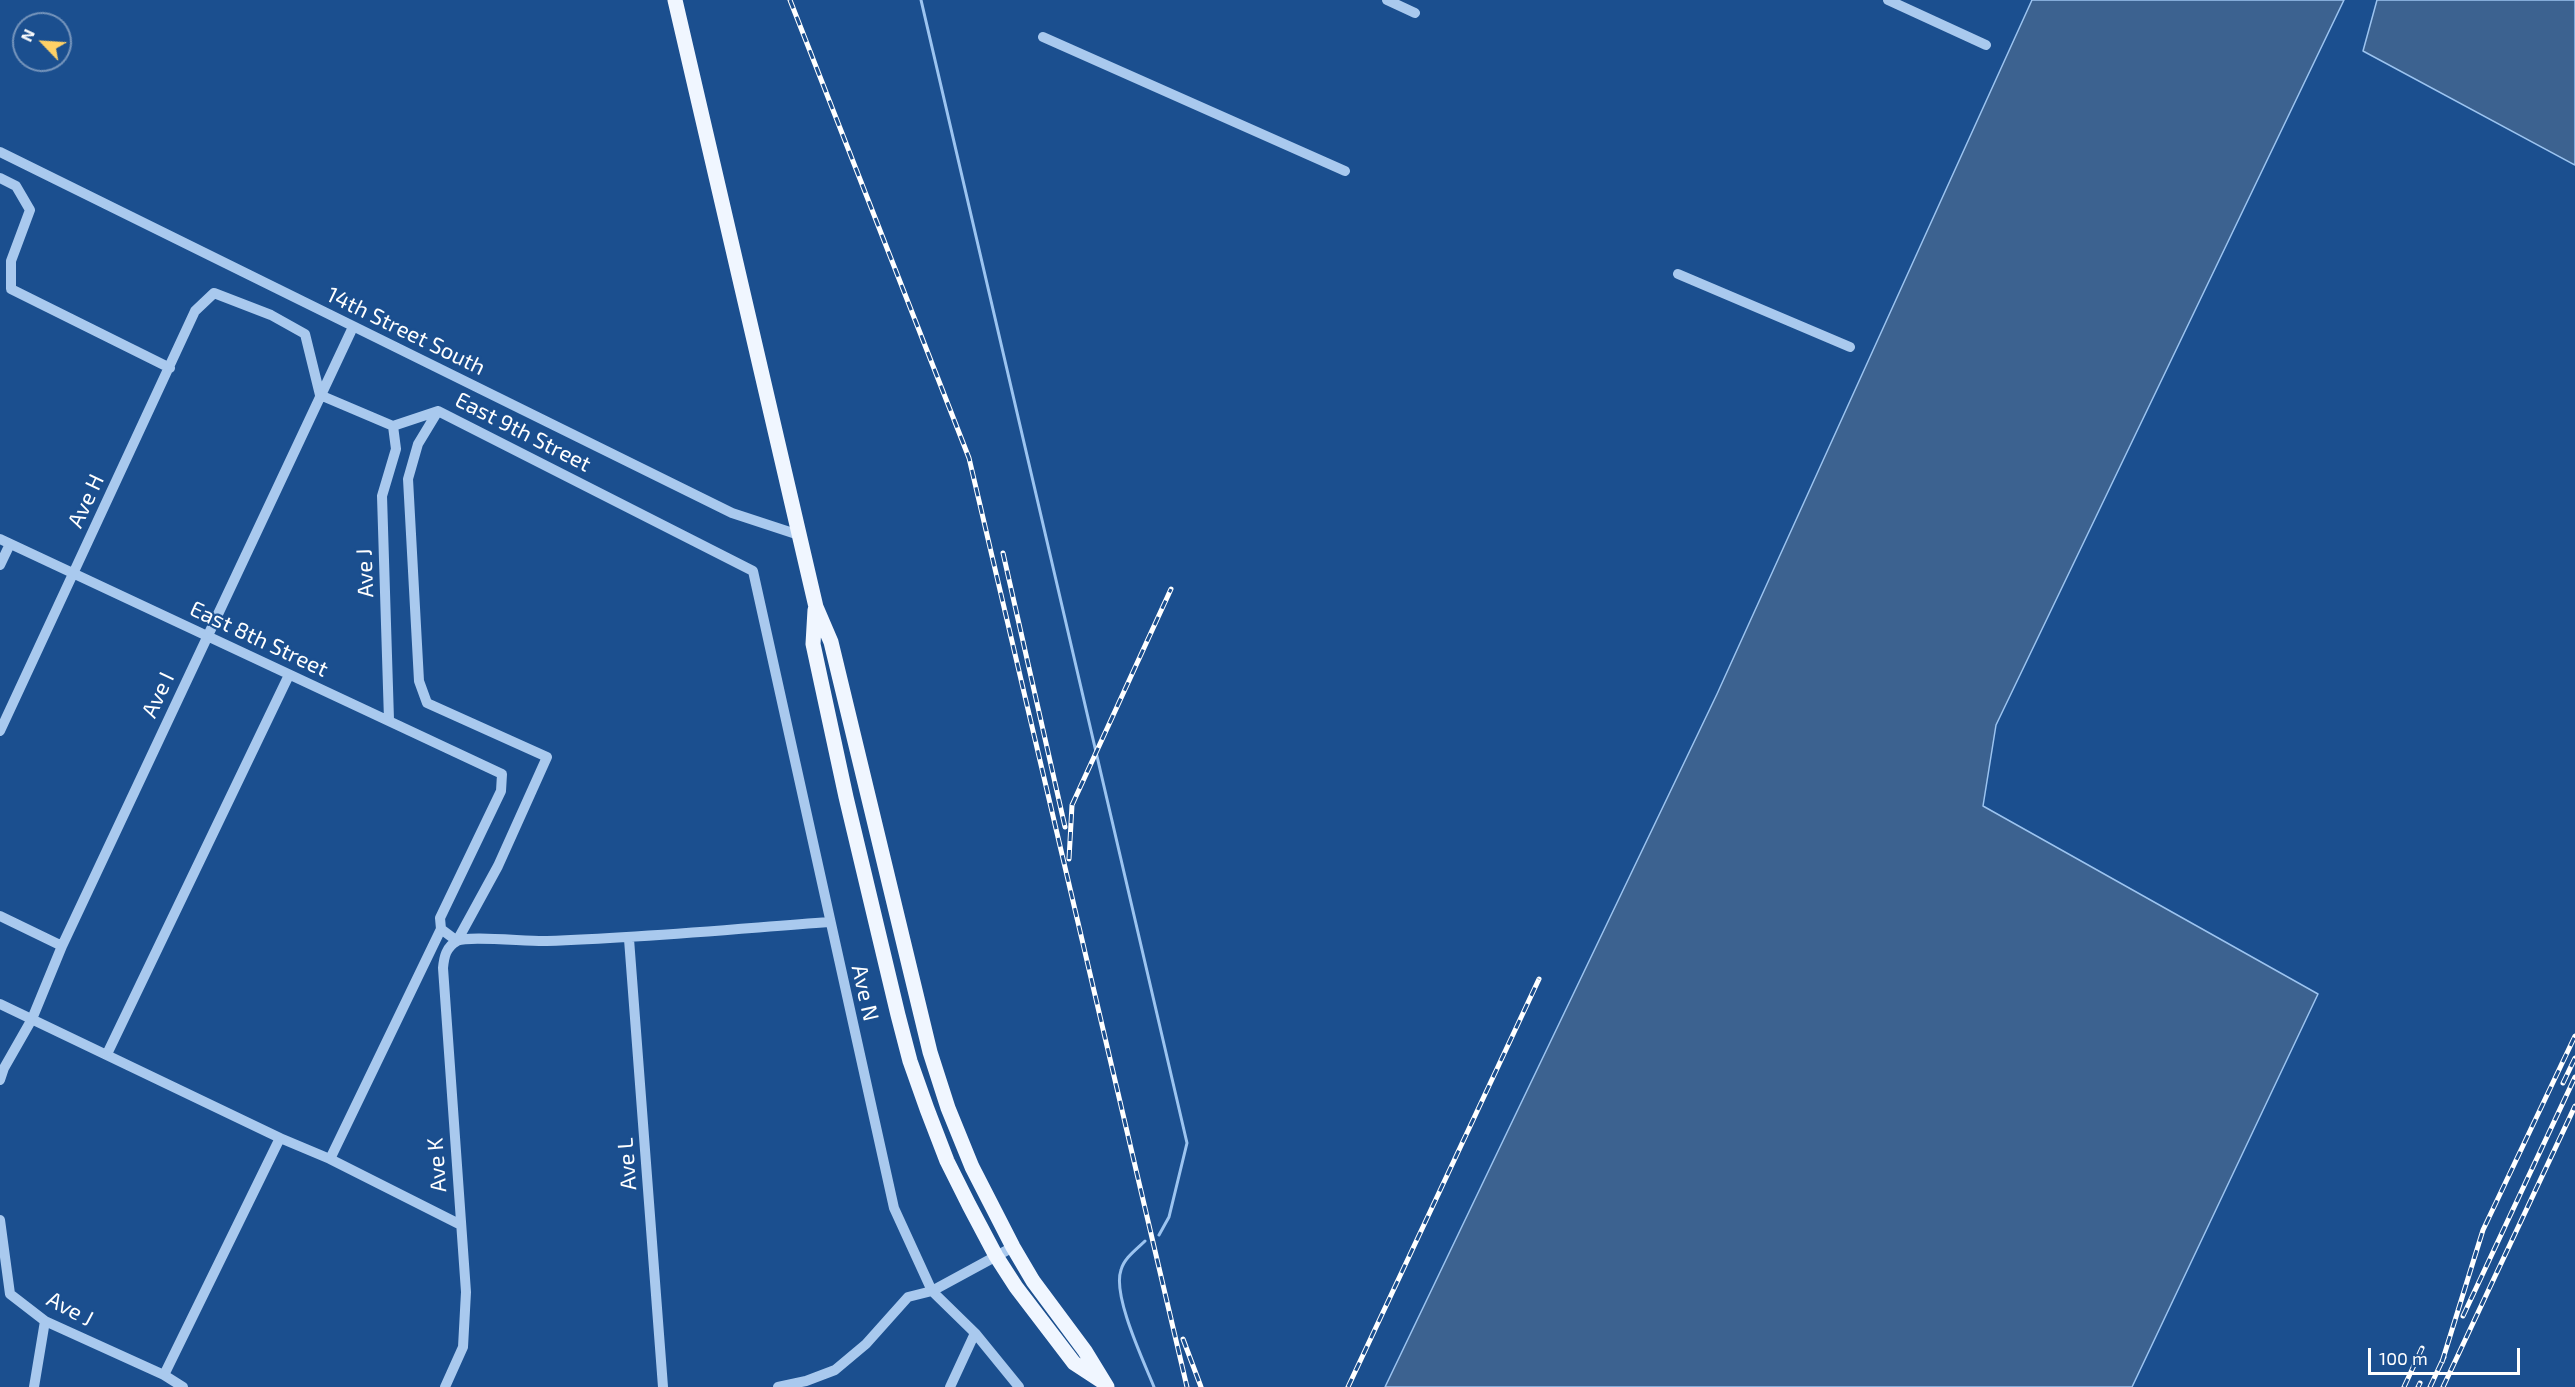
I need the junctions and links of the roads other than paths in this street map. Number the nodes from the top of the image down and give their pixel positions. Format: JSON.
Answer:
{"nodes":[{"id":1,"x":675,"y":0,"type":"edge"},
{"id":2,"x":1387,"y":0,"type":"edge"},
{"id":3,"x":1888,"y":0,"type":"edge"},
{"id":4,"x":1415,"y":13,"type":"dead end"},
{"id":5,"x":1042,"y":38,"type":"dead end"},
{"id":6,"x":1986,"y":45,"type":"dead end"},
{"id":7,"x":0,"y":152,"type":"edge"},
{"id":8,"x":1345,"y":171,"type":"dead end"},
{"id":9,"x":0,"y":178,"type":"edge"},
{"id":10,"x":1678,"y":274,"type":"dead end"},
{"id":11,"x":353,"y":327,"type":"junction"},
{"id":12,"x":1850,"y":347,"type":"dead end"},
{"id":13,"x":170,"y":368,"type":"junction"},
{"id":14,"x":320,"y":395,"type":"junction"},
{"id":15,"x":438,"y":411,"type":"junction"},
{"id":16,"x":393,"y":426,"type":"junction"},
{"id":17,"x":799,"y":535,"type":"junction"},
{"id":18,"x":5,"y":541,"type":"edge"},
{"id":19,"x":0,"y":565,"type":"edge"},
{"id":20,"x":753,"y":571,"type":"joint"},
{"id":21,"x":73,"y":573,"type":"junction"},
{"id":22,"x":816,"y":607,"type":"junction"},
{"id":23,"x":207,"y":637,"type":"junction"},
{"id":24,"x":289,"y":675,"type":"junction"},
{"id":25,"x":389,"y":720,"type":"junction"},
{"id":26,"x":0,"y":731,"type":"edge"},
{"id":27,"x":0,"y":916,"type":"edge"},
{"id":28,"x":829,"y":922,"type":"junction"},
{"id":29,"x":441,"y":929,"type":"junction"},
{"id":30,"x":629,"y":939,"type":"junction"},
{"id":31,"x":457,"y":941,"type":"junction"},
{"id":32,"x":62,"y":946,"type":"junction"},
{"id":33,"x":0,"y":1004,"type":"edge"},
{"id":34,"x":32,"y":1019,"type":"junction"},
{"id":35,"x":107,"y":1054,"type":"junction"},
{"id":36,"x":0,"y":1080,"type":"edge"},
{"id":37,"x":280,"y":1138,"type":"junction"},
{"id":38,"x":330,"y":1159,"type":"junction"},
{"id":39,"x":0,"y":1220,"type":"edge"},
{"id":40,"x":461,"y":1225,"type":"junction"},
{"id":41,"x":1013,"y":1246,"type":"junction"},
{"id":42,"x":996,"y":1256,"type":"junction"},
{"id":43,"x":932,"y":1291,"type":"junction"},
{"id":44,"x":45,"y":1321,"type":"junction"},
{"id":45,"x":975,"y":1333,"type":"junction"},
{"id":46,"x":164,"y":1375,"type":"junction"},
{"id":47,"x":1104,"y":1384,"type":"edge"},
{"id":48,"x":34,"y":1387,"type":"edge"},
{"id":49,"x":183,"y":1387,"type":"edge"},
{"id":50,"x":445,"y":1387,"type":"edge"},
{"id":51,"x":663,"y":1387,"type":"edge"},
{"id":52,"x":778,"y":1387,"type":"edge"},
{"id":53,"x":950,"y":1387,"type":"edge"},
{"id":54,"x":1019,"y":1387,"type":"edge"}],
"edges":[{"from":1,"to":17,"type":"main road"},
{"from":2,"to":4,"type":"street"},
{"from":3,"to":6,"type":"street"},
{"from":5,"to":8,"type":"street"},
{"from":7,"to":11,"type":"street","name":"14th Street South"},
{"from":9,"to":13,"type":"street"},
{"from":10,"to":12,"type":"street"},
{"from":11,"to":14,"type":"street","name":"Ave I"},
{"from":11,"to":17,"type":"street","name":"14th Street South"},
{"from":13,"to":14,"type":"street","name":"Ave H"},
{"from":13,"to":21,"type":"street","name":"Ave H"},
{"from":14,"to":16,"type":"street"},
{"from":14,"to":23,"type":"street","name":"Ave I"},
{"from":15,"to":16,"type":"street","name":"East 9th Street"},
{"from":15,"to":20,"type":"street","name":"East 9th Street"},
{"from":15,"to":31,"type":"street","name":"Ave K"},
{"from":16,"to":25,"type":"street","name":"Ave J"},
{"from":17,"to":22,"type":"main road"},
{"from":18,"to":19,"type":"street"},
{"from":18,"to":21,"type":"street","name":"East 8th Street"},
{"from":20,"to":28,"type":"street","name":"Ave N"},
{"from":21,"to":23,"type":"street","name":"East 8th Street"},
{"from":21,"to":26,"type":"street","name":"Ave H"},
{"from":22,"to":41,"type":"main road"},
{"from":22,"to":42,"type":"main road"},
{"from":23,"to":24,"type":"street","name":"East 8th Street"},
{"from":23,"to":32,"type":"street","name":"Ave I"},
{"from":24,"to":25,"type":"street","name":"East 8th Street"},
{"from":24,"to":35,"type":"street"},
{"from":25,"to":29,"type":"street","name":"East 8th Street"},
{"from":27,"to":32,"type":"street"},
{"from":28,"to":30,"type":"street"},
{"from":28,"to":43,"type":"street","name":"Ave N"},
{"from":29,"to":31,"type":"street"},
{"from":29,"to":38,"type":"street"},
{"from":30,"to":31,"type":"street"},
{"from":30,"to":51,"type":"street","name":"Ave L"},
{"from":31,"to":40,"type":"street","name":"Ave K"},
{"from":32,"to":34,"type":"street","name":"Ave I"},
{"from":33,"to":34,"type":"street"},
{"from":34,"to":35,"type":"street"},
{"from":34,"to":36,"type":"street","name":"Ave I"},
{"from":35,"to":37,"type":"street"},
{"from":37,"to":38,"type":"street"},
{"from":37,"to":46,"type":"street"},
{"from":38,"to":40,"type":"street"},
{"from":39,"to":44,"type":"street","name":"Ave J"},
{"from":40,"to":50,"type":"street","name":"Ave K"},
{"from":41,"to":42,"type":"street"},
{"from":41,"to":47,"type":"main road"},
{"from":42,"to":43,"type":"street"},
{"from":42,"to":47,"type":"main road"},
{"from":43,"to":45,"type":"street","name":"Ave N"},
{"from":43,"to":52,"type":"street"},
{"from":44,"to":46,"type":"street","name":"Ave J"},
{"from":44,"to":48,"type":"street"},
{"from":45,"to":53,"type":"street"},
{"from":45,"to":54,"type":"street","name":"Ave N"},
{"from":46,"to":49,"type":"street","name":"Ave J"}]}
